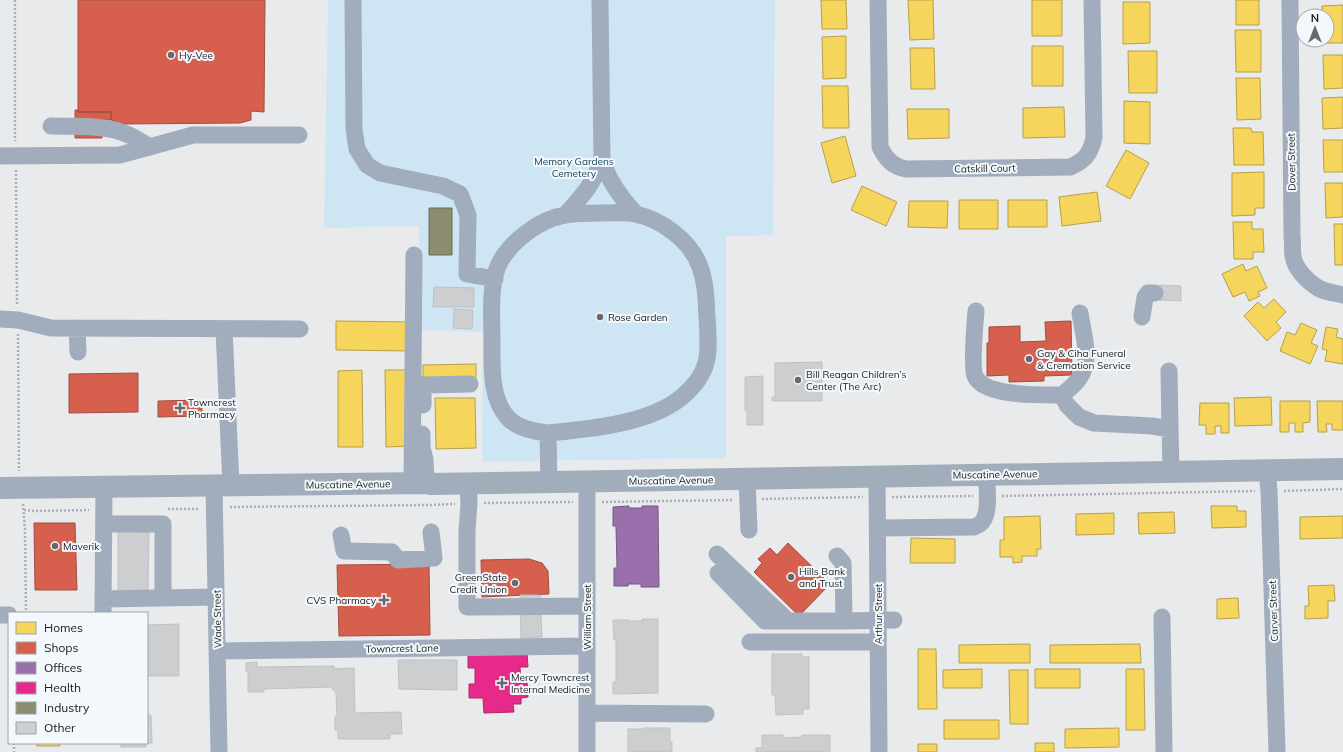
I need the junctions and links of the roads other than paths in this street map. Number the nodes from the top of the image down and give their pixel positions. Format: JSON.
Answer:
{"nodes":[{"id":1,"x":353,"y":0,"type":"edge"},
{"id":2,"x":600,"y":0,"type":"edge"},
{"id":3,"x":878,"y":0,"type":"edge"},
{"id":4,"x":1092,"y":0,"type":"edge"},
{"id":5,"x":1290,"y":0,"type":"edge"},
{"id":6,"x":51,"y":126,"type":"dead end"},
{"id":7,"x":299,"y":134,"type":"dead end"},
{"id":8,"x":150,"y":147,"type":"junction"},
{"id":9,"x":8,"y":156,"type":"edge"},
{"id":10,"x":602,"y":159,"type":"junction"},
{"id":11,"x":636,"y":214,"type":"junction"},
{"id":12,"x":566,"y":215,"type":"junction"},
{"id":13,"x":414,"y":255,"type":"dead end"},
{"id":14,"x":495,"y":279,"type":"junction"},
{"id":15,"x":1156,"y":293,"type":"dead end"},
{"id":16,"x":1343,"y":295,"type":"edge"},
{"id":17,"x":976,"y":311,"type":"dead end"},
{"id":18,"x":1080,"y":313,"type":"dead end"},
{"id":19,"x":1142,"y":317,"type":"dead end"},
{"id":20,"x":0,"y":319,"type":"edge"},
{"id":21,"x":77,"y":328,"type":"junction"},
{"id":22,"x":224,"y":329,"type":"junction"},
{"id":23,"x":300,"y":329,"type":"dead end"},
{"id":24,"x":78,"y":352,"type":"dead end"},
{"id":25,"x":1169,"y":371,"type":"dead end"},
{"id":26,"x":470,"y":384,"type":"dead end"},
{"id":27,"x":1062,"y":395,"type":"junction"},
{"id":28,"x":1170,"y":430,"type":"junction"},
{"id":29,"x":548,"y":433,"type":"junction"},
{"id":30,"x":1343,"y":469,"type":"edge"},
{"id":31,"x":1171,"y":471,"type":"junction"},
{"id":32,"x":986,"y":474,"type":"junction"},
{"id":33,"x":1268,"y":481,"type":"junction"},
{"id":34,"x":549,"y":482,"type":"junction"},
{"id":35,"x":419,"y":483,"type":"junction"},
{"id":36,"x":223,"y":486,"type":"junction"},
{"id":37,"x":878,"y":487,"type":"junction"},
{"id":38,"x":0,"y":488,"type":"edge"},
{"id":39,"x":104,"y":488,"type":"junction"},
{"id":40,"x":748,"y":489,"type":"junction"},
{"id":41,"x":587,"y":492,"type":"junction"},
{"id":42,"x":469,"y":493,"type":"junction"},
{"id":43,"x":104,"y":517,"type":"junction"},
{"id":44,"x":878,"y":528,"type":"junction"},
{"id":45,"x":749,"y":530,"type":"dead end"},
{"id":46,"x":431,"y":532,"type":"dead end"},
{"id":47,"x":341,"y":535,"type":"dead end"},
{"id":48,"x":717,"y":554,"type":"dead end"},
{"id":49,"x":837,"y":556,"type":"dead end"},
{"id":50,"x":718,"y":573,"type":"dead end"},
{"id":51,"x":216,"y":597,"type":"junction"},
{"id":52,"x":163,"y":598,"type":"junction"},
{"id":53,"x":103,"y":606,"type":"edge"},
{"id":54,"x":587,"y":606,"type":"junction"},
{"id":55,"x":1162,"y":617,"type":"dead end"},
{"id":56,"x":844,"y":620,"type":"junction"},
{"id":57,"x":886,"y":620,"type":"junction"},
{"id":58,"x":788,"y":621,"type":"junction"},
{"id":59,"x":750,"y":642,"type":"dead end"},
{"id":60,"x":878,"y":642,"type":"junction"},
{"id":61,"x":587,"y":646,"type":"junction"},
{"id":62,"x":217,"y":651,"type":"junction"},
{"id":63,"x":587,"y":714,"type":"junction"},
{"id":64,"x":706,"y":714,"type":"dead end"},
{"id":65,"x":219,"y":752,"type":"edge"},
{"id":66,"x":587,"y":752,"type":"edge"},
{"id":67,"x":879,"y":752,"type":"edge"},
{"id":68,"x":1164,"y":752,"type":"edge"},
{"id":69,"x":1277,"y":752,"type":"edge"}],
"edges":[{"from":1,"to":14,"type":"street"},
{"from":2,"to":10,"type":"street"},
{"from":3,"to":4,"type":"street","name":"Catskill Court"},
{"from":5,"to":16,"type":"street","name":"Dover Street"},
{"from":6,"to":8,"type":"street"},
{"from":7,"to":8,"type":"street"},
{"from":8,"to":9,"type":"street"},
{"from":10,"to":11,"type":"street"},
{"from":10,"to":12,"type":"street"},
{"from":11,"to":12,"type":"street"},
{"from":11,"to":29,"type":"street"},
{"from":12,"to":14,"type":"street"},
{"from":13,"to":35,"type":"street"},
{"from":14,"to":29,"type":"street"},
{"from":15,"to":19,"type":"street"},
{"from":17,"to":27,"type":"street"},
{"from":18,"to":27,"type":"street"},
{"from":20,"to":21,"type":"street"},
{"from":21,"to":22,"type":"street"},
{"from":21,"to":24,"type":"street"},
{"from":22,"to":23,"type":"street"},
{"from":22,"to":36,"type":"street","name":"Wade Street"},
{"from":25,"to":28,"type":"street"},
{"from":26,"to":35,"type":"street"},
{"from":27,"to":28,"type":"street"},
{"from":28,"to":31,"type":"street"},
{"from":29,"to":34,"type":"street"},
{"from":30,"to":33,"type":"main road","name":"Muscatine Avenue"},
{"from":31,"to":32,"type":"main road","name":"Muscatine Avenue"},
{"from":31,"to":33,"type":"main road","name":"Muscatine Avenue"},
{"from":32,"to":37,"type":"main road","name":"Muscatine Avenue"},
{"from":32,"to":44,"type":"street"},
{"from":33,"to":69,"type":"street","name":"Carver Street"},
{"from":34,"to":41,"type":"main road","name":"Muscatine Avenue"},
{"from":34,"to":42,"type":"main road","name":"Muscatine Avenue"},
{"from":35,"to":36,"type":"main road","name":"Muscatine Avenue"},
{"from":35,"to":42,"type":"main road","name":"Muscatine Avenue"},
{"from":36,"to":39,"type":"main road","name":"Muscatine Avenue"},
{"from":36,"to":51,"type":"street","name":"Wade Street"},
{"from":37,"to":40,"type":"main road","name":"Muscatine Avenue"},
{"from":37,"to":44,"type":"street","name":"Arthur Street"},
{"from":38,"to":39,"type":"main road","name":"Muscatine Avenue"},
{"from":39,"to":43,"type":"street"},
{"from":40,"to":41,"type":"main road","name":"Muscatine Avenue"},
{"from":40,"to":45,"type":"street"},
{"from":41,"to":54,"type":"street","name":"William Street"},
{"from":42,"to":54,"type":"street"},
{"from":43,"to":52,"type":"street"},
{"from":43,"to":53,"type":"street"},
{"from":44,"to":57,"type":"street","name":"Arthur Street"},
{"from":46,"to":47,"type":"street"},
{"from":48,"to":58,"type":"street"},
{"from":49,"to":56,"type":"street"},
{"from":50,"to":58,"type":"street"},
{"from":51,"to":52,"type":"street"},
{"from":51,"to":62,"type":"street","name":"Wade Street"},
{"from":52,"to":53,"type":"street"},
{"from":54,"to":61,"type":"street","name":"William Street"},
{"from":55,"to":68,"type":"street"},
{"from":56,"to":57,"type":"street"},
{"from":56,"to":58,"type":"street"},
{"from":57,"to":60,"type":"street","name":"Arthur Street"},
{"from":59,"to":60,"type":"street"},
{"from":60,"to":67,"type":"street","name":"Arthur Street"},
{"from":61,"to":62,"type":"street","name":"Towncrest Lane"},
{"from":61,"to":63,"type":"street","name":"William Street"},
{"from":62,"to":65,"type":"street","name":"Wade Street"},
{"from":63,"to":64,"type":"street"},
{"from":63,"to":66,"type":"street","name":"William Street"}]}
